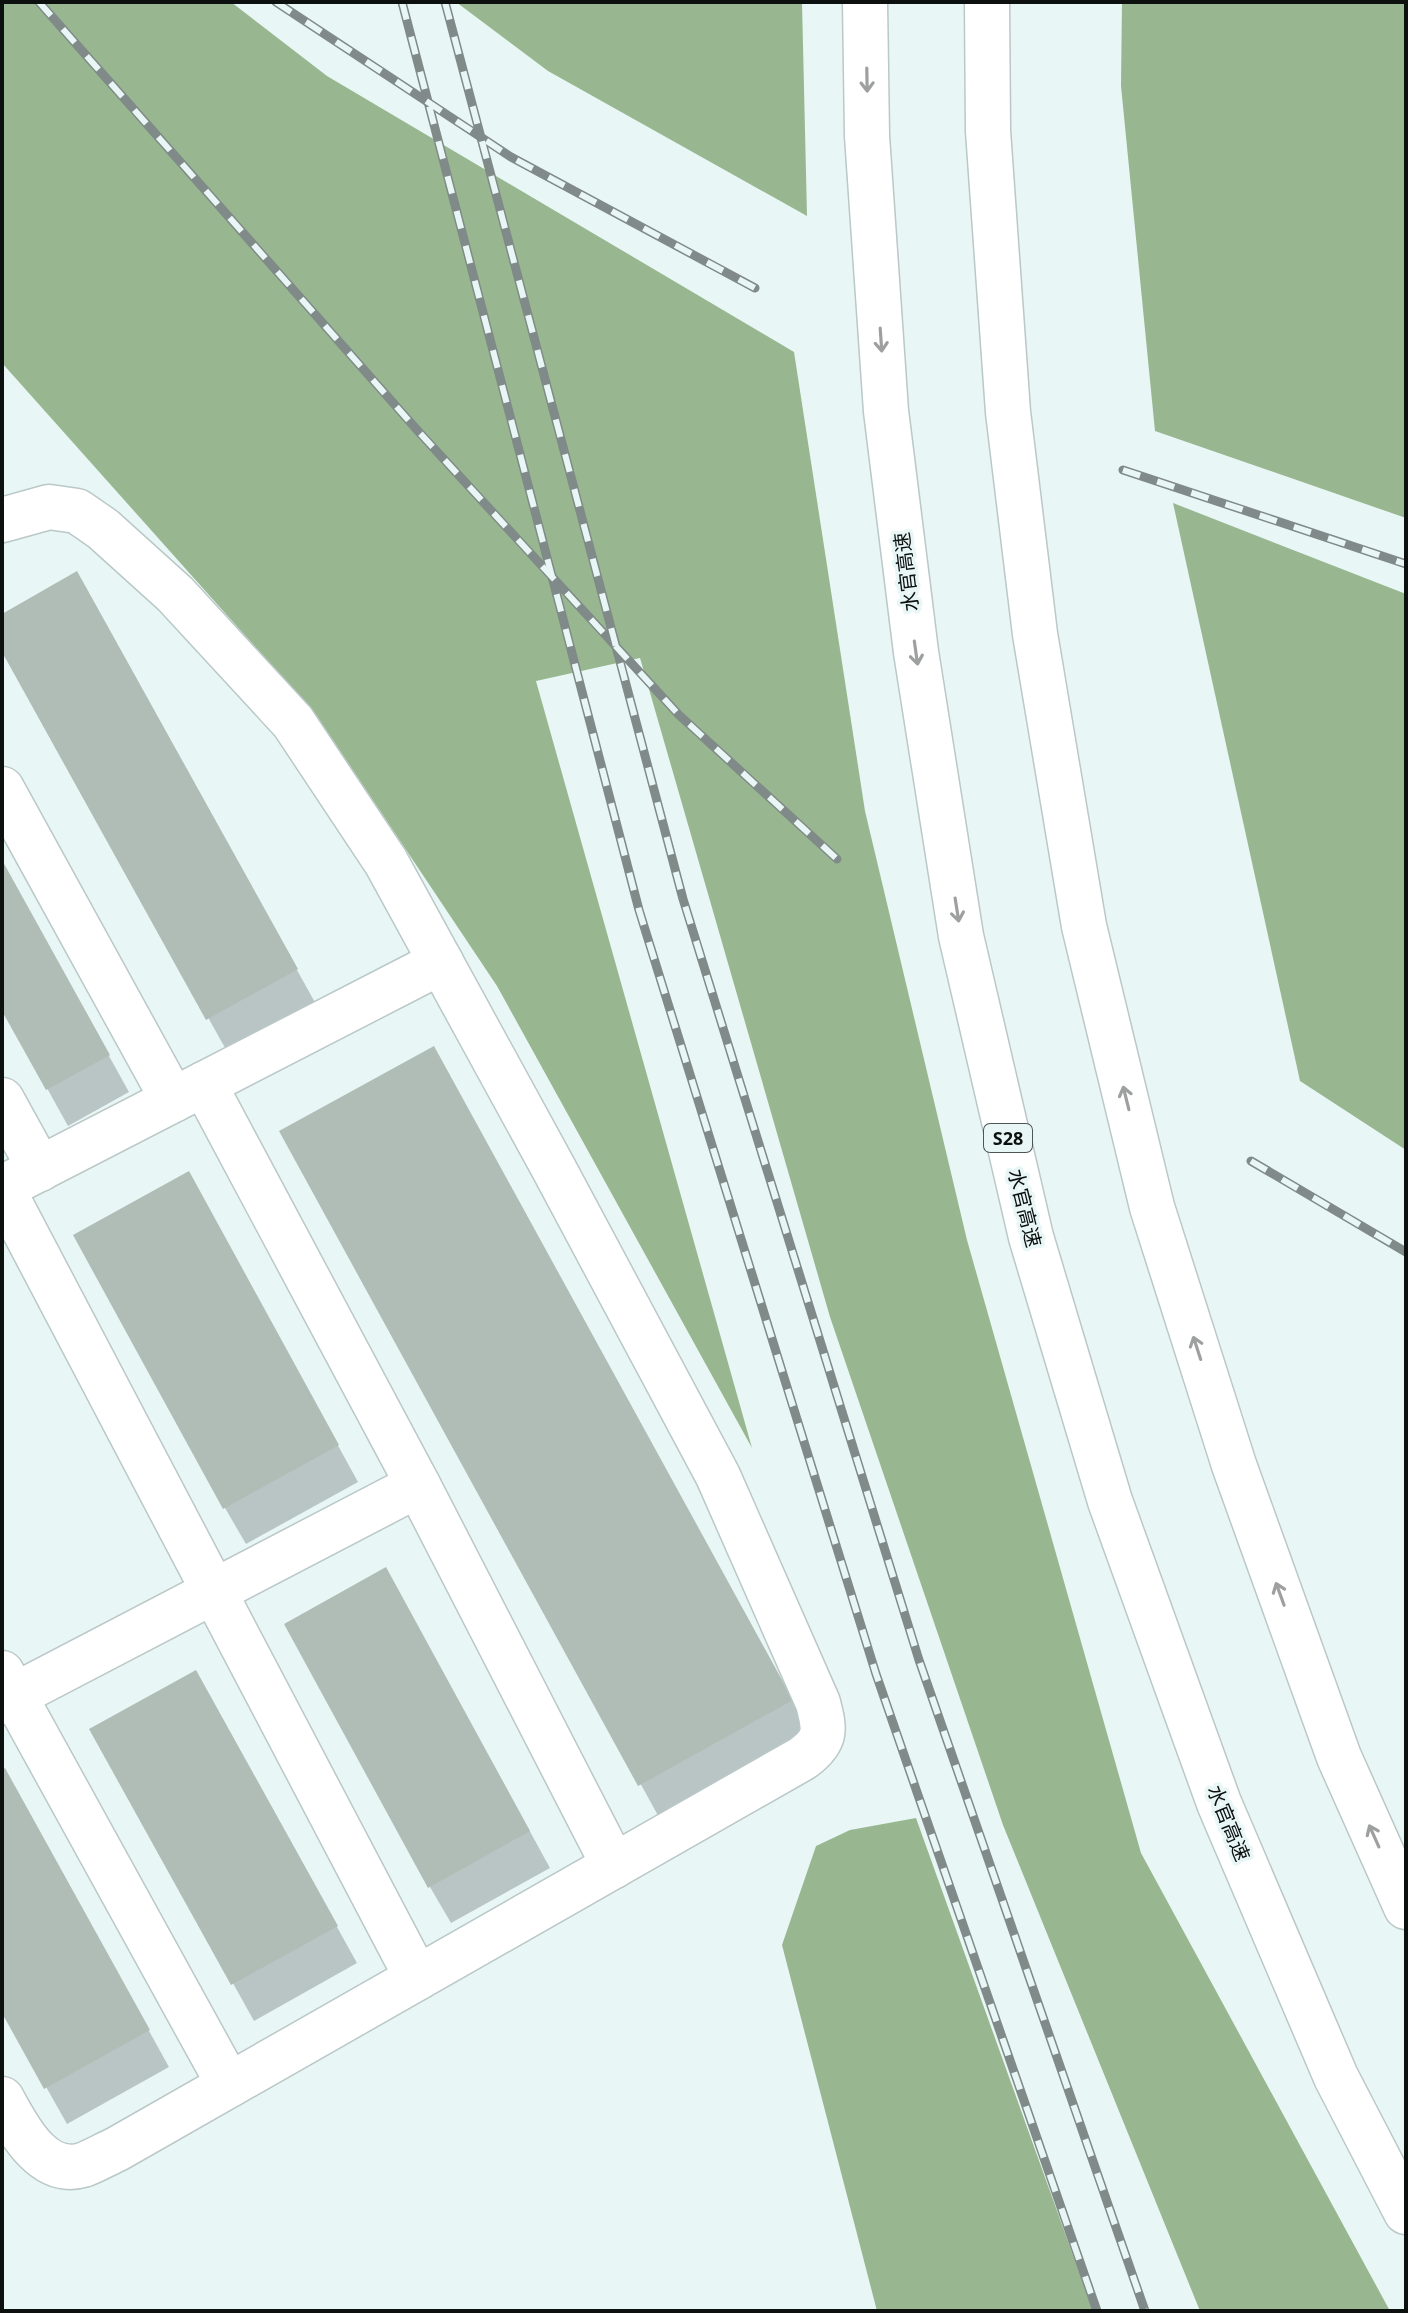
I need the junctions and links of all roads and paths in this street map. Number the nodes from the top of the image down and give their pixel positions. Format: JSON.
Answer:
{"nodes":[{"id":1,"x":865,"y":2,"type":"edge"},
{"id":2,"x":987,"y":2,"type":"edge"},
{"id":3,"x":2,"y":520,"type":"edge"},
{"id":4,"x":2,"y":789,"type":"edge"},
{"id":5,"x":441,"y":962,"type":"junction"},
{"id":6,"x":188,"y":1092,"type":"junction"},
{"id":7,"x":2,"y":1100,"type":"edge"},
{"id":8,"x":40,"y":1169,"type":"junction"},
{"id":9,"x":418,"y":1485,"type":"junction"},
{"id":10,"x":213,"y":1592,"type":"junction"},
{"id":11,"x":6,"y":1690,"type":"edge"},
{"id":12,"x":614,"y":1866,"type":"junction"},
{"id":13,"x":1406,"y":1907,"type":"edge"},
{"id":14,"x":417,"y":1978,"type":"junction"},
{"id":15,"x":229,"y":2085,"type":"junction"},
{"id":16,"x":2,"y":2099,"type":"edge"},
{"id":17,"x":1406,"y":2212,"type":"edge"}],
"edges":[{"from":1,"to":17,"type":"main road","name":"水官高速","number":"S28","one_way":true},
{"from":13,"to":2,"type":"main road","one_way":true},
{"from":3,"to":5,"type":"main road"},
{"from":4,"to":6,"type":"main road"},
{"from":5,"to":6,"type":"main road"},
{"from":5,"to":12,"type":"main road"},
{"from":6,"to":8,"type":"main road"},
{"from":6,"to":9,"type":"main road"},
{"from":7,"to":8,"type":"main road"},
{"from":8,"to":10,"type":"main road"},
{"from":9,"to":10,"type":"main road"},
{"from":9,"to":12,"type":"main road"},
{"from":10,"to":11,"type":"main road"},
{"from":10,"to":14,"type":"main road"},
{"from":11,"to":15,"type":"main road"},
{"from":12,"to":14,"type":"main road"},
{"from":14,"to":15,"type":"main road"},
{"from":15,"to":16,"type":"main road"}]}
